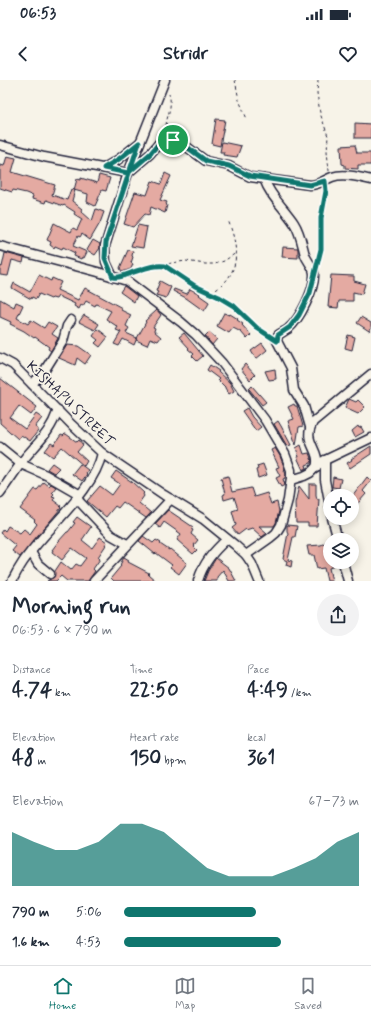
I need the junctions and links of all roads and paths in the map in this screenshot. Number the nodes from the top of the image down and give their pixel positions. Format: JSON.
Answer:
{"nodes":[{"id":1,"x":235,"y":80,"type":"edge"},
{"id":2,"x":318,"y":80,"type":"edge"},
{"id":3,"x":164,"y":82,"type":"edge"},
{"id":4,"x":247,"y":119,"type":"dead end"},
{"id":5,"x":173,"y":140,"type":"junction"},
{"id":6,"x":139,"y":143,"type":"junction"},
{"id":7,"x":0,"y":145,"type":"edge"},
{"id":8,"x":104,"y":168,"type":"junction"},
{"id":9,"x":128,"y":173,"type":"junction"},
{"id":10,"x":264,"y":179,"type":"junction"},
{"id":11,"x":328,"y":179,"type":"junction"},
{"id":12,"x":371,"y":180,"type":"edge"},
{"id":13,"x":228,"y":220,"type":"dead end"},
{"id":14,"x":0,"y":246,"type":"edge"},
{"id":15,"x":236,"y":253,"type":"junction"},
{"id":16,"x":318,"y":263,"type":"dead end"},
{"id":17,"x":165,"y":266,"type":"junction"},
{"id":18,"x":116,"y":278,"type":"junction"},
{"id":19,"x":211,"y":293,"type":"junction"},
{"id":20,"x":71,"y":320,"type":"dead end"},
{"id":21,"x":277,"y":341,"type":"junction"},
{"id":22,"x":0,"y":358,"type":"edge"},
{"id":23,"x":371,"y":374,"type":"edge"},
{"id":24,"x":32,"y":384,"type":"junction"},
{"id":25,"x":58,"y":410,"type":"junction"},
{"id":26,"x":310,"y":427,"type":"junction"},
{"id":27,"x":371,"y":438,"type":"edge"},
{"id":28,"x":0,"y":447,"type":"edge"},
{"id":29,"x":102,"y":453,"type":"junction"},
{"id":30,"x":326,"y":460,"type":"junction"},
{"id":31,"x":21,"y":464,"type":"junction"},
{"id":32,"x":316,"y":468,"type":"junction"},
{"id":33,"x":291,"y":480,"type":"junction"},
{"id":34,"x":327,"y":489,"type":"edge"},
{"id":35,"x":0,"y":493,"type":"edge"},
{"id":36,"x":78,"y":496,"type":"junction"},
{"id":37,"x":168,"y":497,"type":"junction"},
{"id":38,"x":227,"y":539,"type":"junction"},
{"id":39,"x":128,"y":544,"type":"junction"},
{"id":40,"x":31,"y":552,"type":"junction"},
{"id":41,"x":246,"y":555,"type":"junction"},
{"id":42,"x":345,"y":569,"type":"edge"},
{"id":43,"x":50,"y":574,"type":"dead end"},
{"id":44,"x":12,"y":581,"type":"edge"},
{"id":45,"x":94,"y":581,"type":"edge"},
{"id":46,"x":198,"y":581,"type":"edge"},
{"id":47,"x":259,"y":581,"type":"edge"},
{"id":48,"x":348,"y":581,"type":"edge"}],
"edges":[{"from":1,"to":4,"type":"path"},
{"from":2,"to":11,"type":"path"},
{"from":3,"to":5,"type":"path"},
{"from":3,"to":6,"type":"street"},
{"from":5,"to":9,"type":"street"},
{"from":5,"to":10,"type":"street"},
{"from":6,"to":8,"type":"street"},
{"from":6,"to":9,"type":"street"},
{"from":7,"to":8,"type":"street"},
{"from":8,"to":9,"type":"street"},
{"from":9,"to":18,"type":"street"},
{"from":10,"to":11,"type":"street"},
{"from":10,"to":21,"type":"street"},
{"from":11,"to":12,"type":"street"},
{"from":11,"to":16,"type":"path"},
{"from":13,"to":15,"type":"path"},
{"from":14,"to":18,"type":"street"},
{"from":15,"to":17,"type":"path"},
{"from":15,"to":19,"type":"path"},
{"from":17,"to":18,"type":"path"},
{"from":17,"to":19,"type":"path"},
{"from":18,"to":33,"type":"street"},
{"from":19,"to":21,"type":"path"},
{"from":20,"to":24,"type":"street"},
{"from":21,"to":26,"type":"street"},
{"from":22,"to":24,"type":"street","name":"KISHAPU STREET"},
{"from":23,"to":26,"type":"street"},
{"from":24,"to":25,"type":"street","name":"KISHAPU STREET"},
{"from":25,"to":29,"type":"street","name":"KISHAPU STREET"},
{"from":25,"to":31,"type":"street"},
{"from":26,"to":32,"type":"street"},
{"from":27,"to":30,"type":"street"},
{"from":28,"to":31,"type":"street"},
{"from":29,"to":36,"type":"street"},
{"from":29,"to":37,"type":"street","name":"KISHAPU STREET"},
{"from":30,"to":32,"type":"street"},
{"from":30,"to":34,"type":"street"},
{"from":31,"to":35,"type":"street"},
{"from":31,"to":36,"type":"street"},
{"from":32,"to":33,"type":"street"},
{"from":33,"to":41,"type":"street"},
{"from":36,"to":39,"type":"street"},
{"from":36,"to":40,"type":"street"},
{"from":37,"to":38,"type":"street","name":"KISHAPU STREET"},
{"from":37,"to":39,"type":"street"},
{"from":38,"to":41,"type":"street","name":"KISHAPU STREET"},
{"from":38,"to":46,"type":"street"},
{"from":39,"to":45,"type":"street"},
{"from":40,"to":43,"type":"street"},
{"from":40,"to":44,"type":"street"},
{"from":41,"to":47,"type":"street","name":"KISHAPU STREET"},
{"from":42,"to":48,"type":"street"}]}
